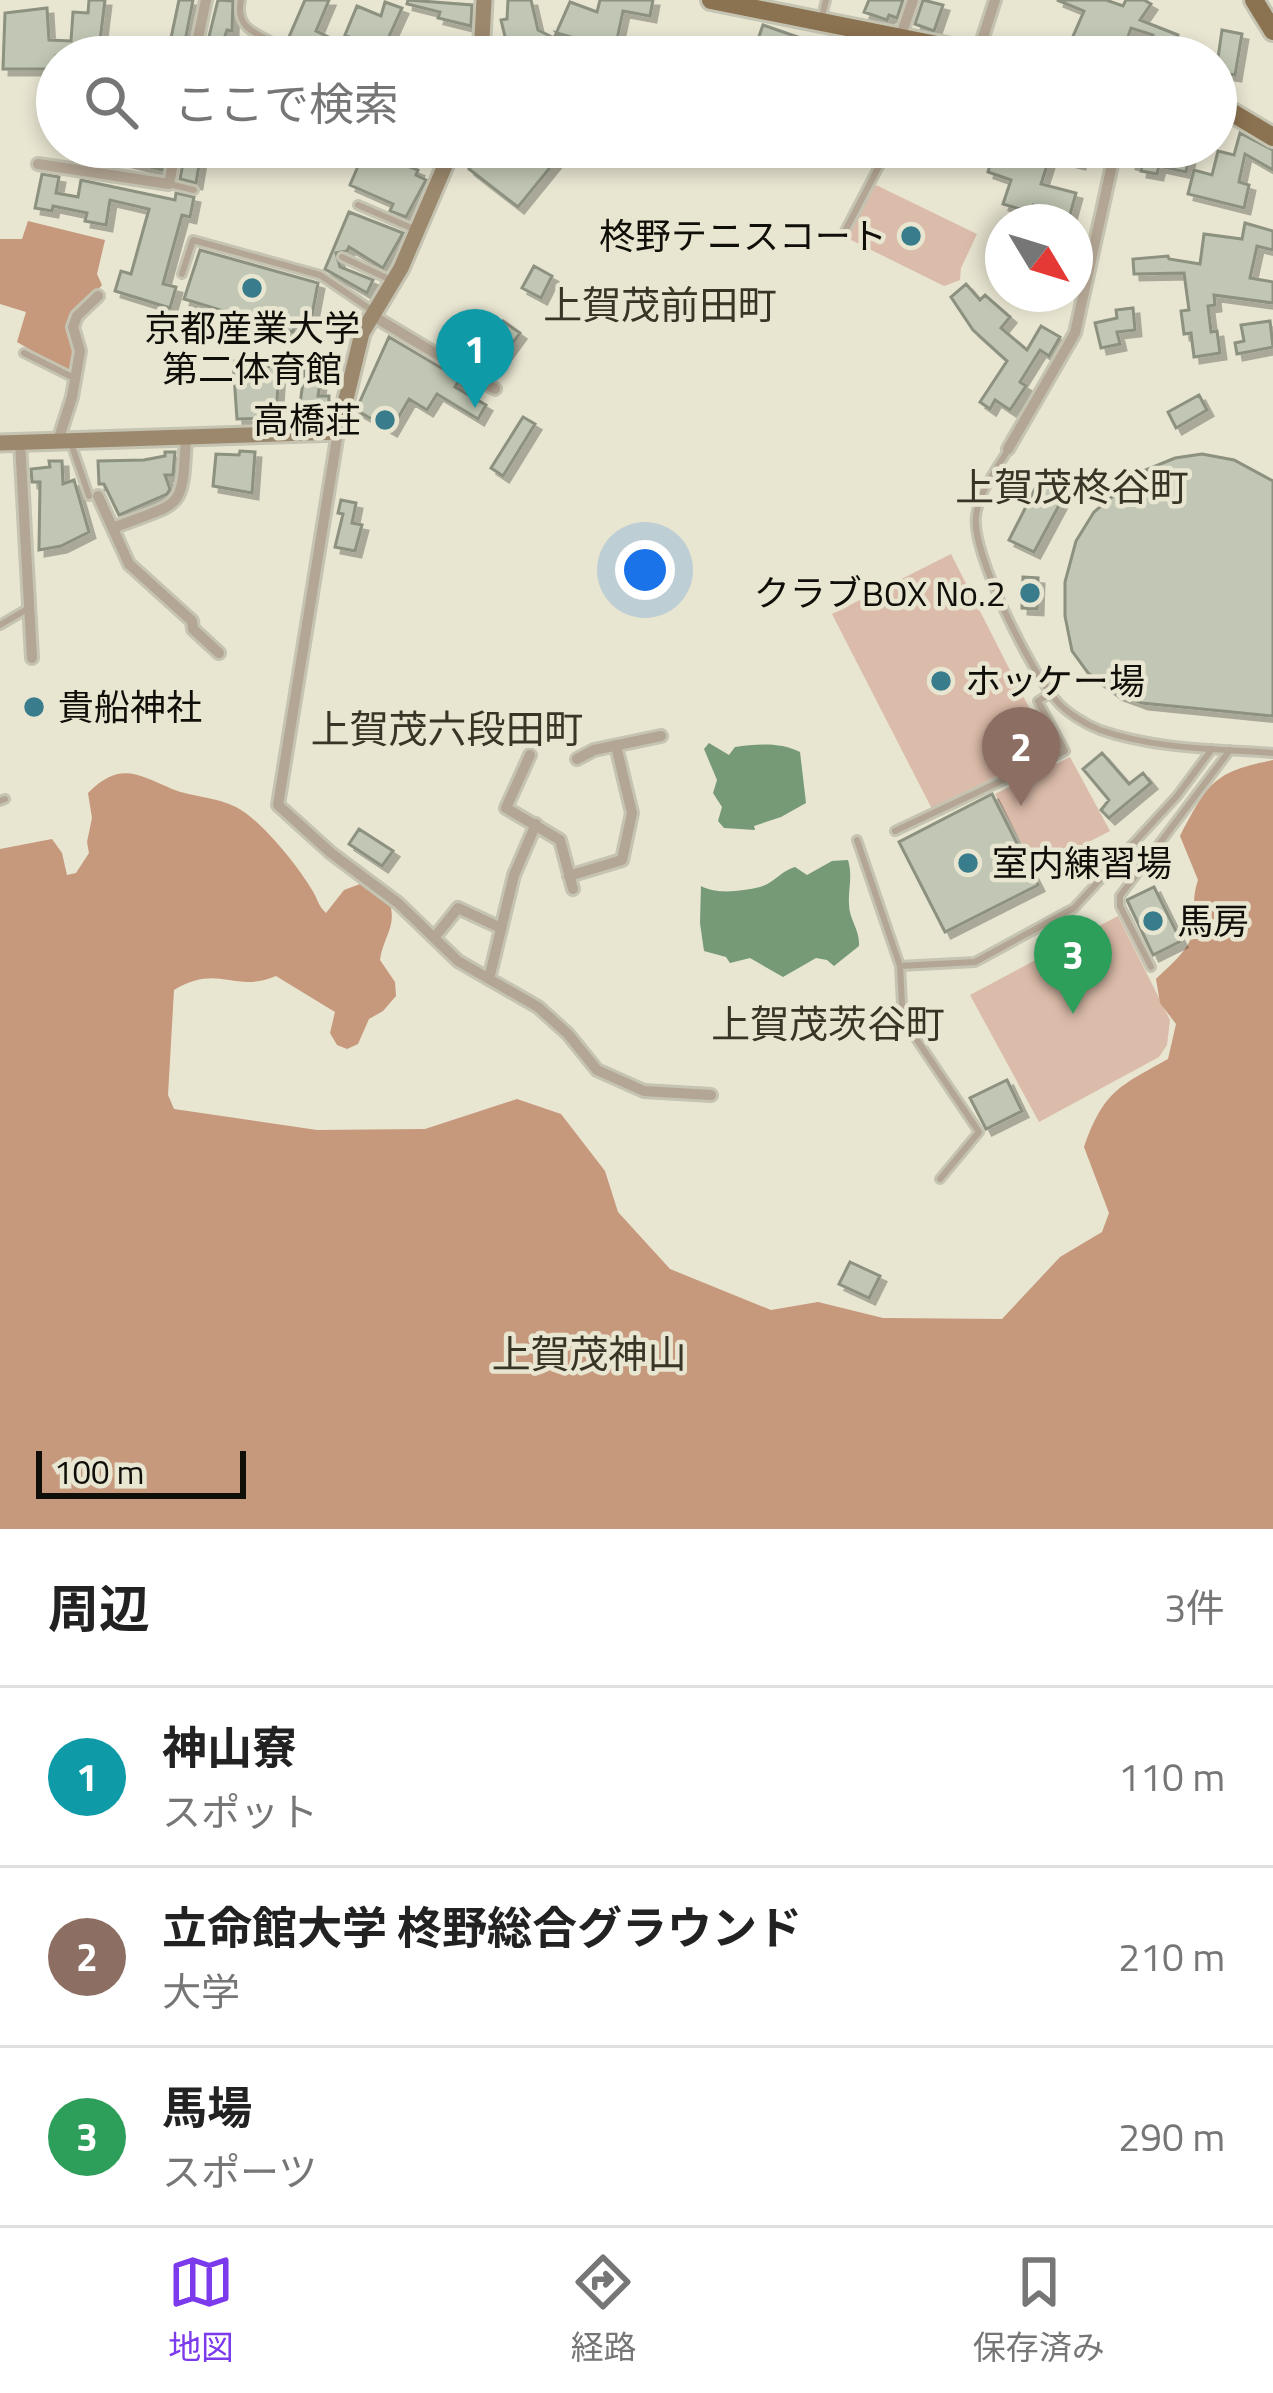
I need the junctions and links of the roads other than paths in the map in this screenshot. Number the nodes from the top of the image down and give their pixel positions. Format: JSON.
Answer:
{"nodes":[{"id":1,"x":206,"y":0,"type":"edge"},
{"id":2,"x":242,"y":0,"type":"edge"},
{"id":3,"x":484,"y":0,"type":"edge"},
{"id":4,"x":711,"y":0,"type":"edge"},
{"id":5,"x":826,"y":0,"type":"edge"},
{"id":6,"x":913,"y":0,"type":"edge"},
{"id":7,"x":995,"y":0,"type":"edge"},
{"id":8,"x":1254,"y":0,"type":"edge"},
{"id":9,"x":820,"y":23,"type":"junction"},
{"id":10,"x":1273,"y":31,"type":"edge"},
{"id":11,"x":198,"y":36,"type":"edge"},
{"id":12,"x":258,"y":36,"type":"edge"},
{"id":13,"x":482,"y":36,"type":"edge"},
{"id":14,"x":889,"y":36,"type":"edge"},
{"id":15,"x":901,"y":36,"type":"edge"},
{"id":16,"x":990,"y":36,"type":"edge"},
{"id":17,"x":1237,"y":116,"type":"edge"},
{"id":18,"x":1273,"y":137,"type":"edge"},
{"id":19,"x":64,"y":168,"type":"edge"},
{"id":20,"x":172,"y":168,"type":"edge"},
{"id":21,"x":444,"y":168,"type":"edge"},
{"id":22,"x":878,"y":168,"type":"edge"},
{"id":23,"x":1111,"y":168,"type":"edge"},
{"id":24,"x":169,"y":184,"type":"junction"},
{"id":25,"x":194,"y":190,"type":"dead end"},
{"id":26,"x":358,"y":205,"type":"dead end"},
{"id":27,"x":417,"y":231,"type":"junction"},
{"id":28,"x":843,"y":235,"type":"dead end"},
{"id":29,"x":342,"y":257,"type":"dead end"},
{"id":30,"x":182,"y":274,"type":"dead end"},
{"id":31,"x":394,"y":281,"type":"junction"},
{"id":32,"x":98,"y":296,"type":"dead end"},
{"id":33,"x":374,"y":315,"type":"junction"},
{"id":34,"x":24,"y":353,"type":"dead end"},
{"id":35,"x":75,"y":379,"type":"junction"},
{"id":36,"x":495,"y":389,"type":"dead end"},
{"id":37,"x":338,"y":432,"type":"junction"},
{"id":38,"x":186,"y":436,"type":"junction"},
{"id":39,"x":64,"y":441,"type":"junction"},
{"id":40,"x":20,"y":442,"type":"junction"},
{"id":41,"x":0,"y":443,"type":"edge"},
{"id":42,"x":1008,"y":449,"type":"joint"},
{"id":43,"x":94,"y":496,"type":"joint"},
{"id":44,"x":112,"y":528,"type":"junction"},
{"id":45,"x":29,"y":608,"type":"junction"},
{"id":46,"x":0,"y":625,"type":"edge"},
{"id":47,"x":219,"y":653,"type":"dead end"},
{"id":48,"x":32,"y":658,"type":"dead end"},
{"id":49,"x":1051,"y":693,"type":"junction"},
{"id":50,"x":662,"y":736,"type":"dead end"},
{"id":51,"x":616,"y":746,"type":"junction"},
{"id":52,"x":1212,"y":749,"type":"junction"},
{"id":53,"x":1230,"y":750,"type":"junction"},
{"id":54,"x":1273,"y":753,"type":"edge"},
{"id":55,"x":530,"y":755,"type":"dead end"},
{"id":56,"x":577,"y":759,"type":"dead end"},
{"id":57,"x":536,"y":824,"type":"junction"},
{"id":58,"x":895,"y":831,"type":"dead end"},
{"id":59,"x":856,"y":840,"type":"dead end"},
{"id":60,"x":569,"y":876,"type":"junction"},
{"id":61,"x":573,"y":890,"type":"dead end"},
{"id":62,"x":501,"y":928,"type":"junction"},
{"id":63,"x":434,"y":938,"type":"junction"},
{"id":64,"x":900,"y":966,"type":"junction"},
{"id":65,"x":1151,"y":967,"type":"dead end"},
{"id":66,"x":489,"y":979,"type":"junction"},
{"id":67,"x":711,"y":1095,"type":"dead end"},
{"id":68,"x":940,"y":1179,"type":"dead end"}],
"edges":[{"from":1,"to":11,"type":"street"},
{"from":2,"to":12,"type":"lane"},
{"from":3,"to":13,"type":"street"},
{"from":4,"to":9,"type":"main road"},
{"from":5,"to":9,"type":"lane"},
{"from":6,"to":15,"type":"street"},
{"from":7,"to":16,"type":"street"},
{"from":8,"to":10,"type":"main road"},
{"from":9,"to":14,"type":"main road"},
{"from":17,"to":18,"type":"main road"},
{"from":19,"to":24,"type":"street"},
{"from":20,"to":24,"type":"street"},
{"from":21,"to":27,"type":"street"},
{"from":22,"to":28,"type":"lane"},
{"from":23,"to":42,"type":"street"},
{"from":24,"to":25,"type":"lane"},
{"from":26,"to":27,"type":"lane"},
{"from":27,"to":31,"type":"street"},
{"from":29,"to":31,"type":"lane"},
{"from":30,"to":33,"type":"lane"},
{"from":31,"to":33,"type":"street"},
{"from":32,"to":35,"type":"street"},
{"from":33,"to":36,"type":"street"},
{"from":33,"to":37,"type":"street"},
{"from":34,"to":35,"type":"lane"},
{"from":35,"to":39,"type":"street"},
{"from":37,"to":38,"type":"street"},
{"from":37,"to":63,"type":"street"},
{"from":38,"to":39,"type":"street"},
{"from":38,"to":44,"type":"street"},
{"from":39,"to":40,"type":"street"},
{"from":39,"to":43,"type":"lane"},
{"from":40,"to":41,"type":"street"},
{"from":40,"to":45,"type":"street"},
{"from":42,"to":49,"type":"lane"},
{"from":43,"to":44,"type":"street"},
{"from":44,"to":47,"type":"street"},
{"from":45,"to":46,"type":"lane"},
{"from":45,"to":48,"type":"street"},
{"from":49,"to":52,"type":"lane"},
{"from":49,"to":58,"type":"lane"},
{"from":50,"to":51,"type":"street"},
{"from":51,"to":56,"type":"street"},
{"from":51,"to":60,"type":"street"},
{"from":52,"to":53,"type":"lane"},
{"from":52,"to":64,"type":"lane"},
{"from":53,"to":54,"type":"lane"},
{"from":53,"to":65,"type":"lane"},
{"from":55,"to":57,"type":"street"},
{"from":57,"to":60,"type":"street"},
{"from":57,"to":62,"type":"street"},
{"from":59,"to":64,"type":"lane"},
{"from":60,"to":61,"type":"street"},
{"from":62,"to":63,"type":"street"},
{"from":62,"to":66,"type":"street"},
{"from":63,"to":66,"type":"street"},
{"from":64,"to":68,"type":"lane"},
{"from":66,"to":67,"type":"street"}]}
